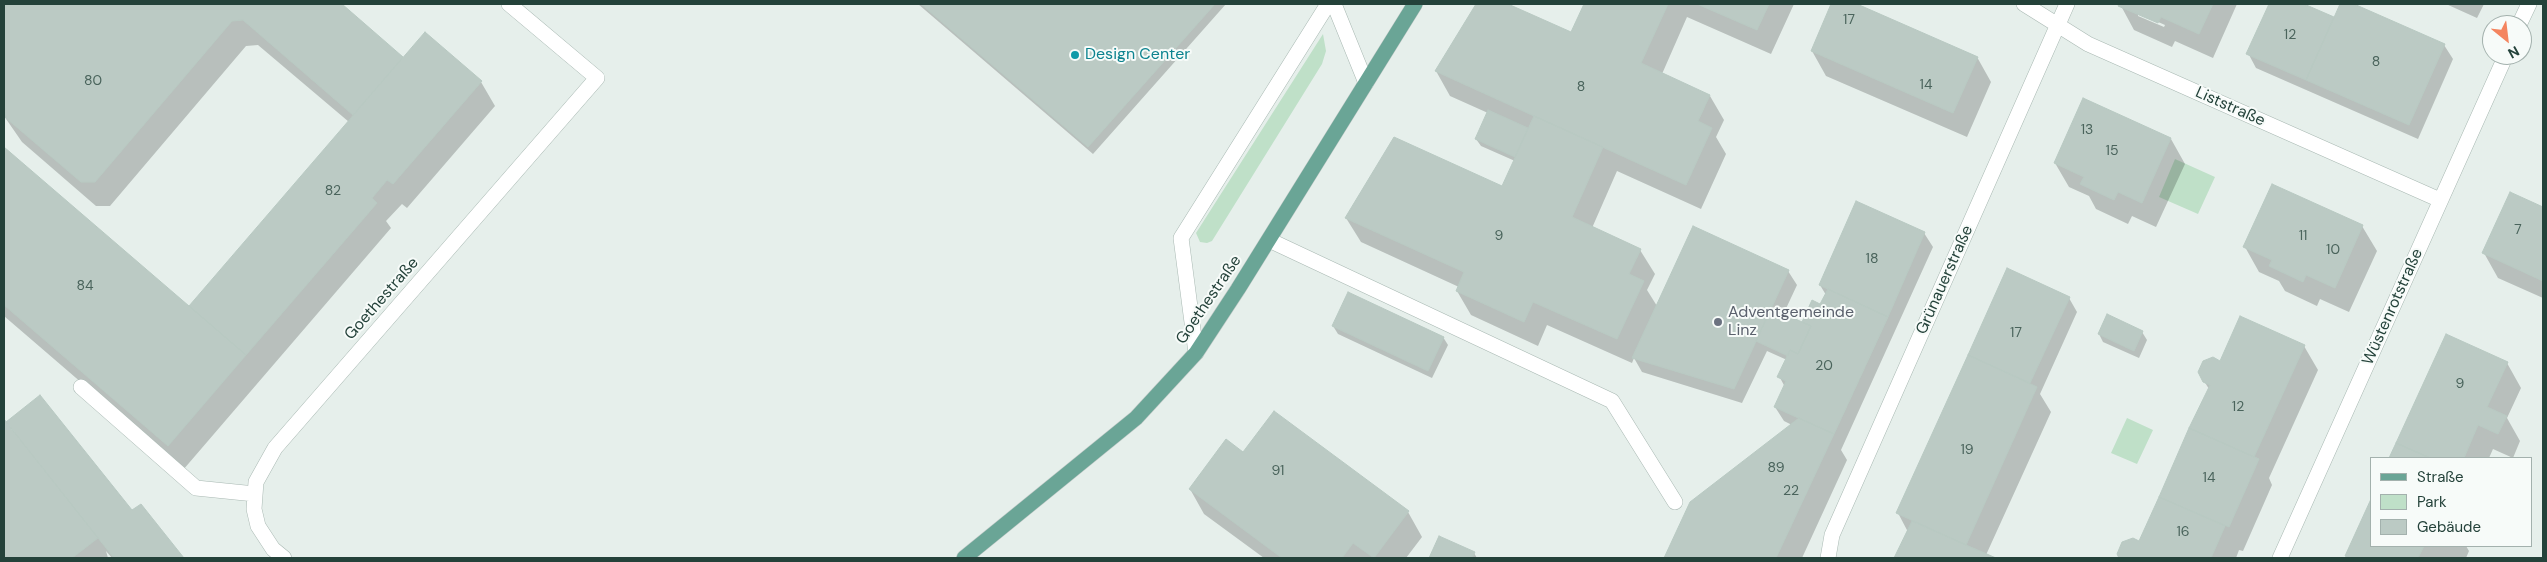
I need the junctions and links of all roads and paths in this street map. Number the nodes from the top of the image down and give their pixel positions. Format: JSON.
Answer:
{"nodes":[{"id":1,"x":509,"y":4,"type":"edge"},
{"id":2,"x":1328,"y":4,"type":"edge"},
{"id":3,"x":1334,"y":4,"type":"edge"},
{"id":4,"x":1415,"y":4,"type":"edge"},
{"id":5,"x":2024,"y":4,"type":"edge"},
{"id":6,"x":2067,"y":4,"type":"edge"},
{"id":7,"x":2058,"y":25,"type":"junction"},
{"id":8,"x":2501,"y":65,"type":"edge"},
{"id":9,"x":1366,"y":83,"type":"junction"},
{"id":10,"x":2440,"y":200,"type":"junction"},
{"id":11,"x":1269,"y":240,"type":"junction"},
{"id":12,"x":1196,"y":354,"type":"junction"},
{"id":13,"x":81,"y":387,"type":"dead end"},
{"id":14,"x":255,"y":494,"type":"junction"},
{"id":15,"x":1675,"y":502,"type":"dead end"},
{"id":16,"x":284,"y":558,"type":"edge"},
{"id":17,"x":964,"y":558,"type":"edge"},
{"id":18,"x":1828,"y":558,"type":"edge"},
{"id":19,"x":2280,"y":558,"type":"edge"}],
"edges":[{"from":1,"to":14,"type":"street","name":"Goethestraße"},
{"from":2,"to":12,"type":"street"},
{"from":3,"to":9,"type":"street"},
{"from":4,"to":9,"type":"main road","name":"Goethestraße"},
{"from":5,"to":7,"type":"street","name":"Liststraße"},
{"from":6,"to":7,"type":"street","name":"Grünauerstraße"},
{"from":7,"to":10,"type":"street","name":"Liststraße"},
{"from":7,"to":18,"type":"street","name":"Grünauerstraße"},
{"from":8,"to":10,"type":"street","name":"Wüstenrotstraße"},
{"from":9,"to":11,"type":"main road","name":"Goethestraße"},
{"from":10,"to":19,"type":"street","name":"Wüstenrotstraße"},
{"from":11,"to":12,"type":"main road","name":"Goethestraße"},
{"from":11,"to":15,"type":"street"},
{"from":12,"to":17,"type":"main road","name":"Goethestraße"},
{"from":13,"to":14,"type":"street"},
{"from":14,"to":16,"type":"street","name":"Goethestraße"}]}
